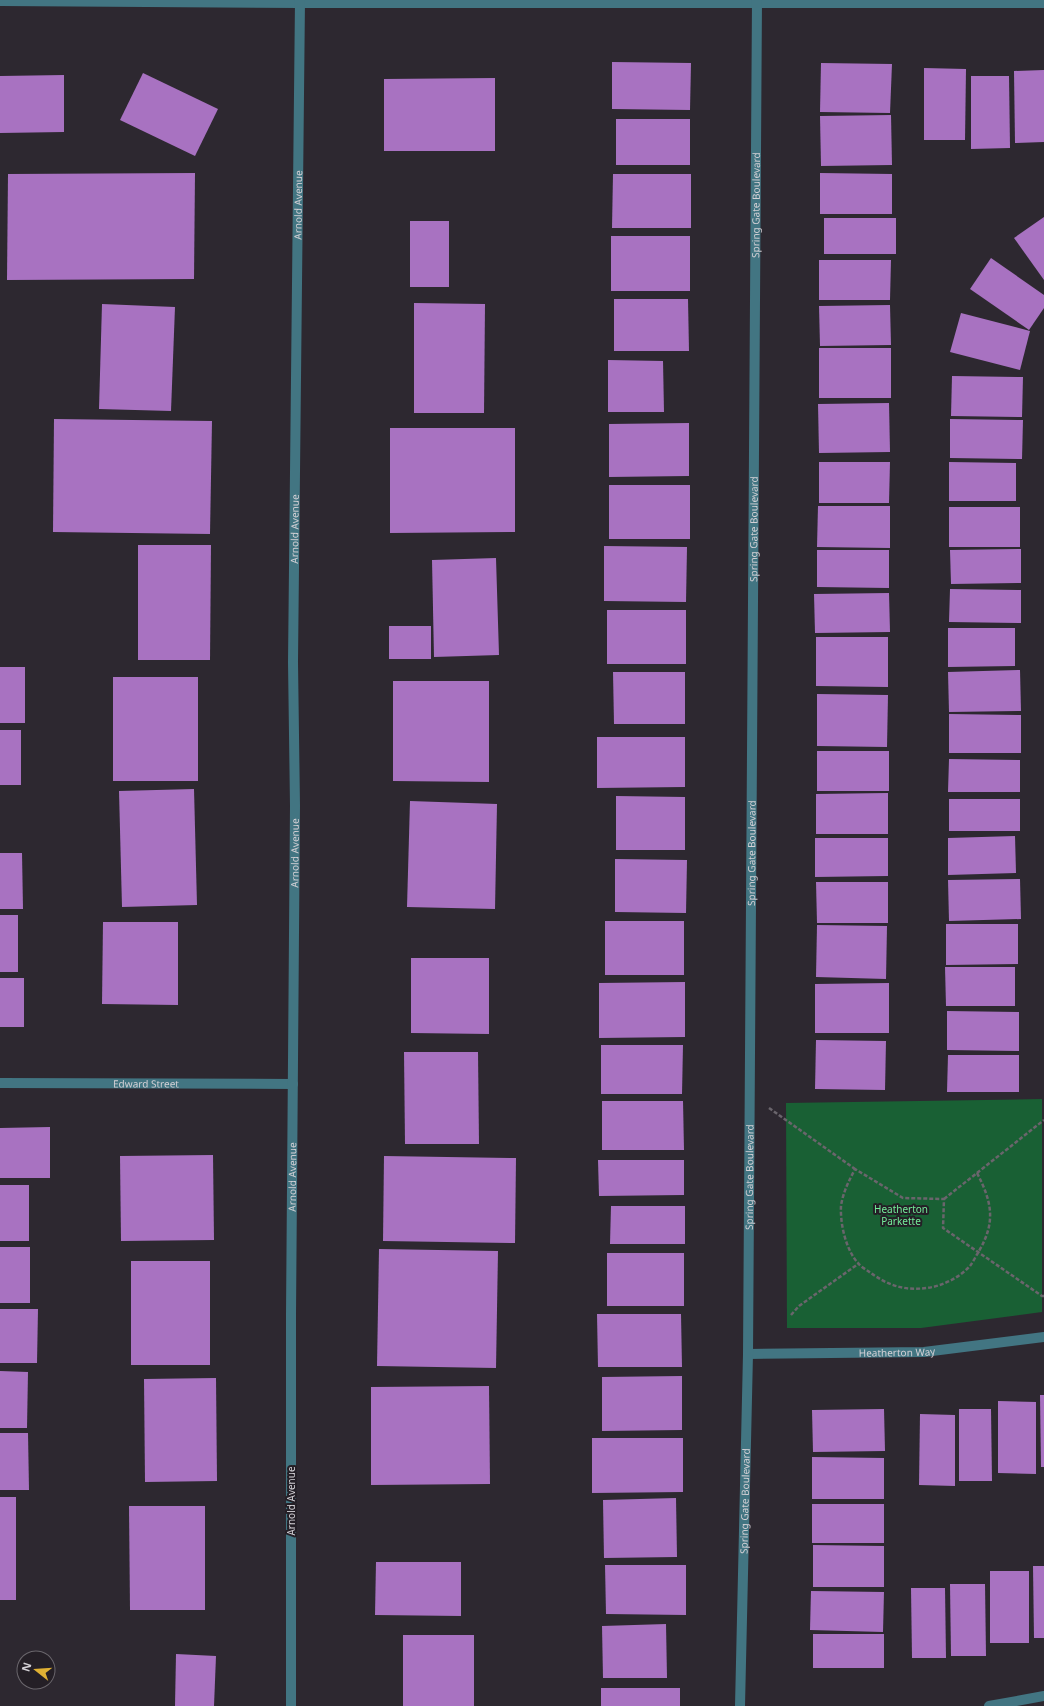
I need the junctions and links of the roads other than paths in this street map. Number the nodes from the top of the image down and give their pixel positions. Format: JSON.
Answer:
{"nodes":[{"id":1,"x":0,"y":1,"type":"edge"},
{"id":2,"x":300,"y":1,"type":"edge"},
{"id":3,"x":757,"y":2,"type":"edge"},
{"id":4,"x":1044,"y":3,"type":"edge"},
{"id":5,"x":0,"y":1084,"type":"edge"},
{"id":6,"x":292,"y":1084,"type":"junction"},
{"id":7,"x":1044,"y":1337,"type":"edge"},
{"id":8,"x":748,"y":1354,"type":"junction"},
{"id":9,"x":1044,"y":1696,"type":"edge"},
{"id":10,"x":291,"y":1706,"type":"edge"},
{"id":11,"x":740,"y":1706,"type":"edge"},
{"id":12,"x":989,"y":1706,"type":"edge"}],
"edges":[{"from":1,"to":2,"type":"street"},
{"from":2,"to":3,"type":"street"},
{"from":2,"to":6,"type":"street","name":"Arnold Avenue"},
{"from":3,"to":4,"type":"street"},
{"from":3,"to":8,"type":"street","name":"Spring Gate Boulevard"},
{"from":5,"to":6,"type":"street","name":"Edward Street"},
{"from":6,"to":10,"type":"street","name":"Arnold Avenue"},
{"from":7,"to":8,"type":"street","name":"Heatherton Way"},
{"from":8,"to":11,"type":"street","name":"Spring Gate Boulevard"},
{"from":9,"to":12,"type":"street"}]}
